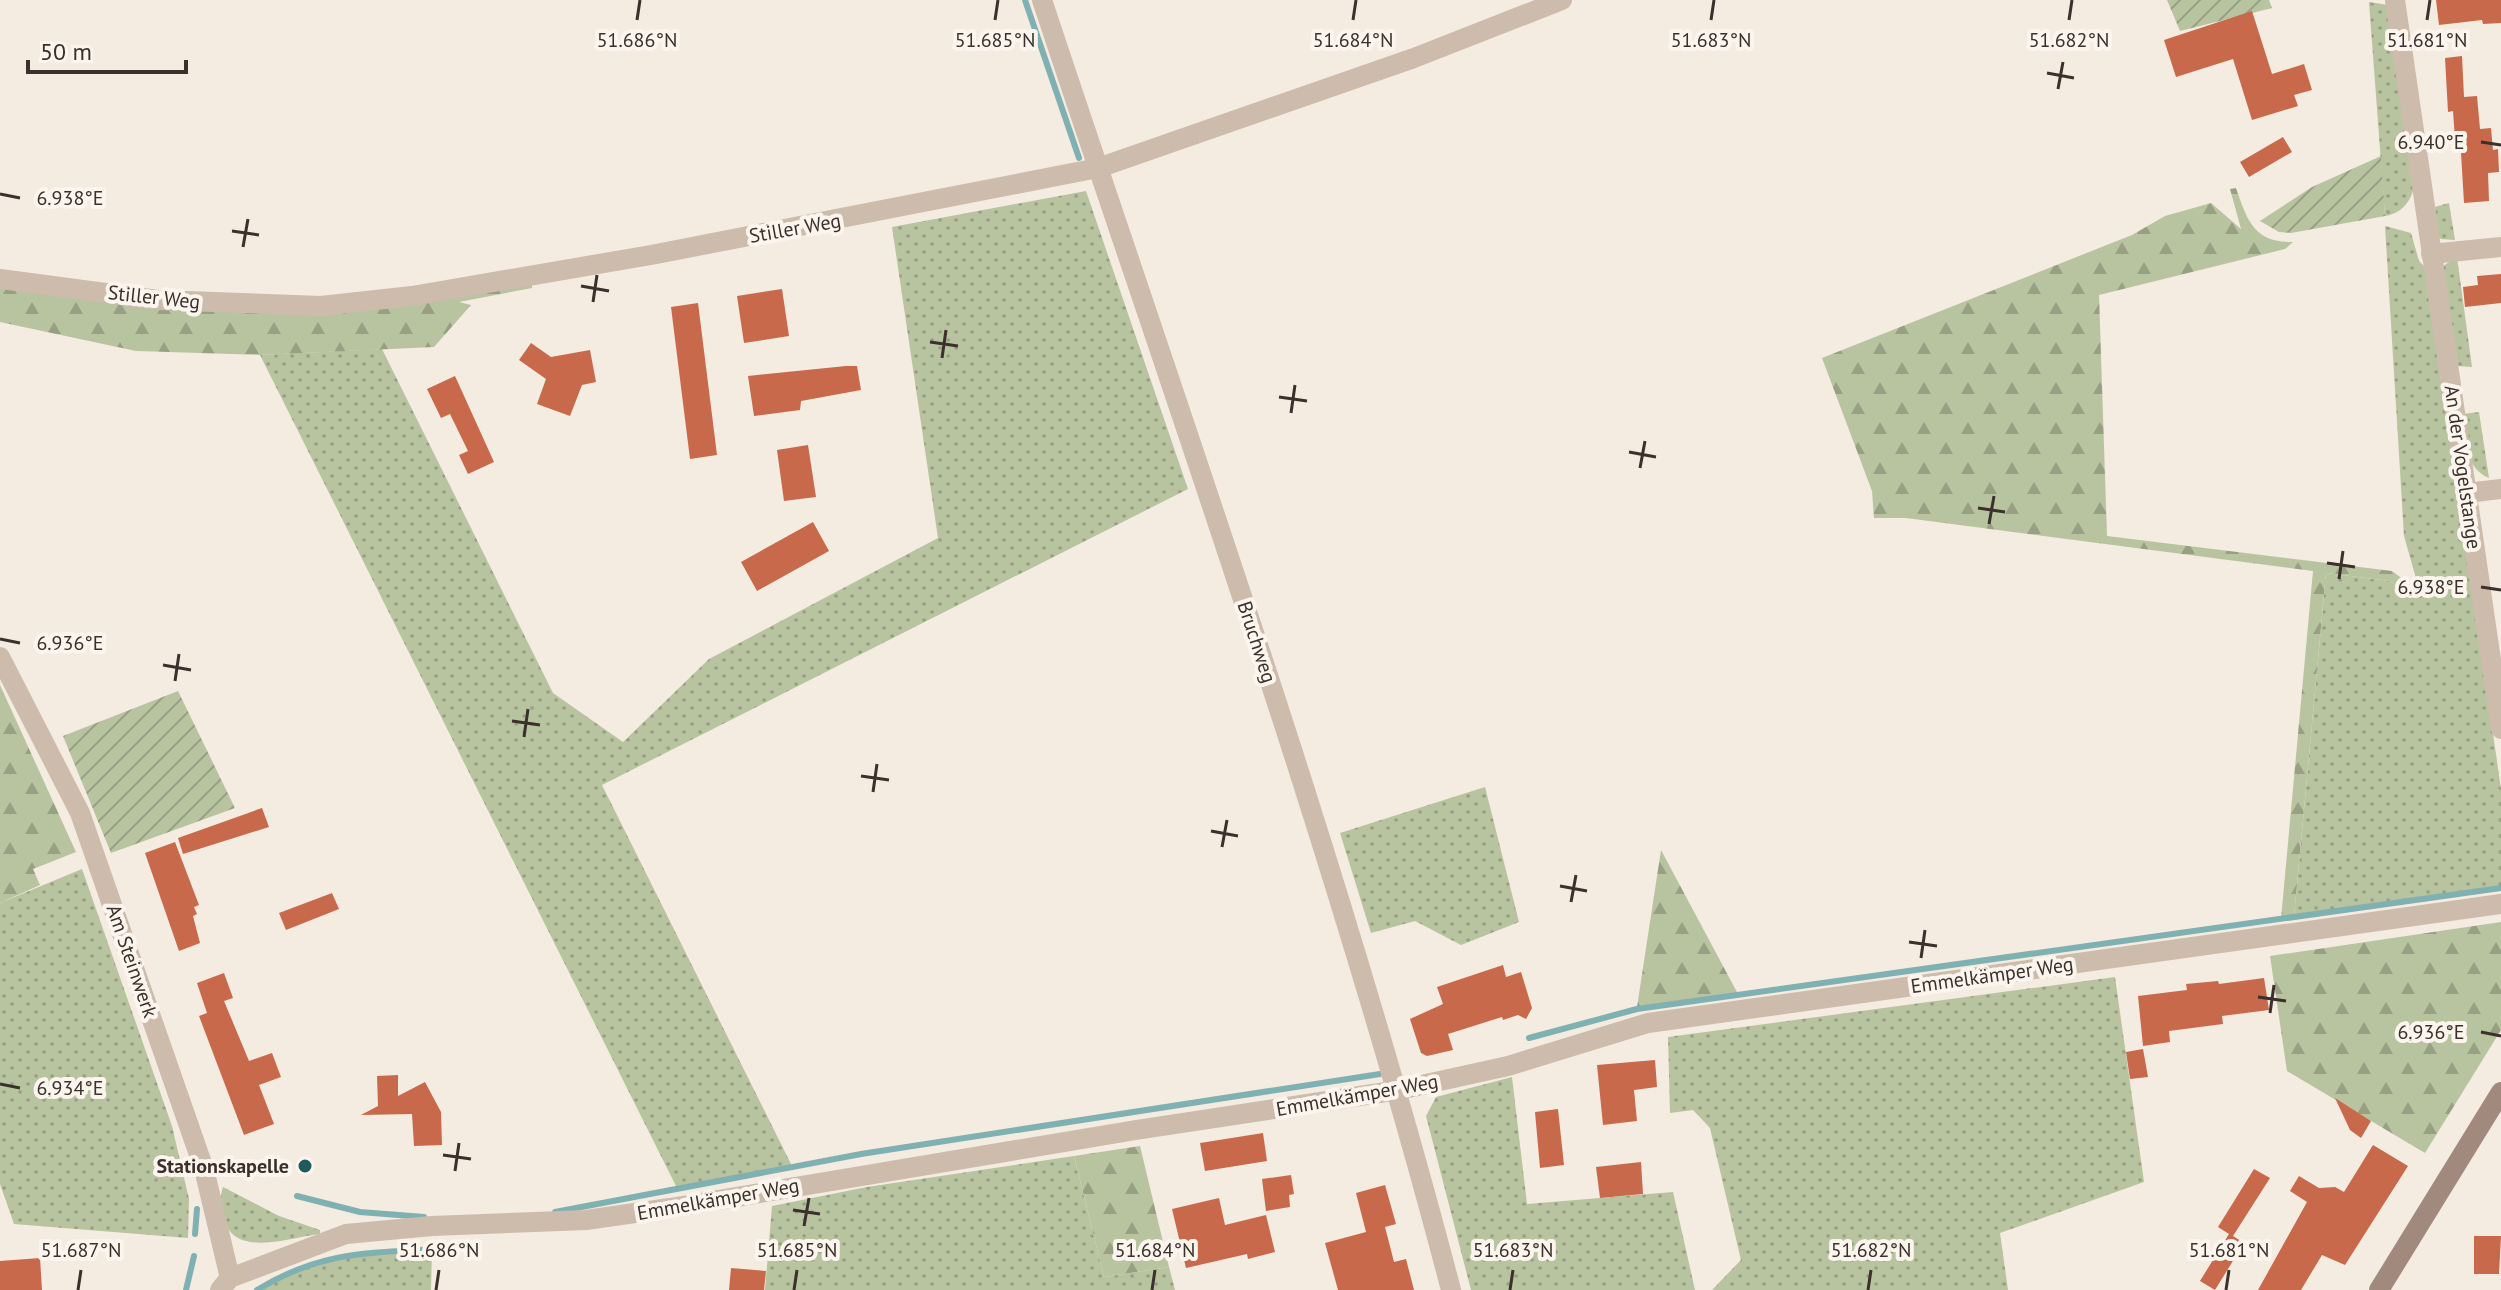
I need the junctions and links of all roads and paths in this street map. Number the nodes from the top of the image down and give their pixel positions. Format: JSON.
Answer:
{"nodes":[{"id":1,"x":1042,"y":0,"type":"edge"},
{"id":2,"x":1562,"y":0,"type":"edge"},
{"id":3,"x":2395,"y":0,"type":"edge"},
{"id":4,"x":1098,"y":168,"type":"junction"},
{"id":5,"x":2501,"y":247,"type":"edge"},
{"id":6,"x":2431,"y":254,"type":"junction"},
{"id":7,"x":0,"y":279,"type":"edge"},
{"id":8,"x":2501,"y":489,"type":"edge"},
{"id":9,"x":2467,"y":493,"type":"junction"},
{"id":10,"x":0,"y":657,"type":"edge"},
{"id":11,"x":2501,"y":729,"type":"edge"},
{"id":12,"x":2501,"y":904,"type":"edge"},
{"id":13,"x":1399,"y":1090,"type":"junction"},
{"id":14,"x":2501,"y":1092,"type":"edge"},
{"id":15,"x":225,"y":1284,"type":"edge"},
{"id":16,"x":1451,"y":1290,"type":"edge"},
{"id":17,"x":2379,"y":1290,"type":"edge"}],
"edges":[{"from":1,"to":4,"type":"street","name":"Bruchweg"},
{"from":2,"to":4,"type":"street","name":"Stiller Weg"},
{"from":3,"to":6,"type":"street","name":"An der Vogelstange"},
{"from":4,"to":7,"type":"street","name":"Stiller Weg"},
{"from":4,"to":13,"type":"street","name":"Bruchweg"},
{"from":5,"to":6,"type":"street"},
{"from":6,"to":9,"type":"street","name":"An der Vogelstange"},
{"from":8,"to":9,"type":"street"},
{"from":9,"to":11,"type":"street","name":"An der Vogelstange"},
{"from":10,"to":15,"type":"street","name":"Am Steinwerk"},
{"from":12,"to":13,"type":"street","name":"Emmelkämper Weg"},
{"from":13,"to":15,"type":"street","name":"Emmelkämper Weg"},
{"from":13,"to":16,"type":"street","name":"Bruchweg"},
{"from":14,"to":17,"type":"main road"}]}
